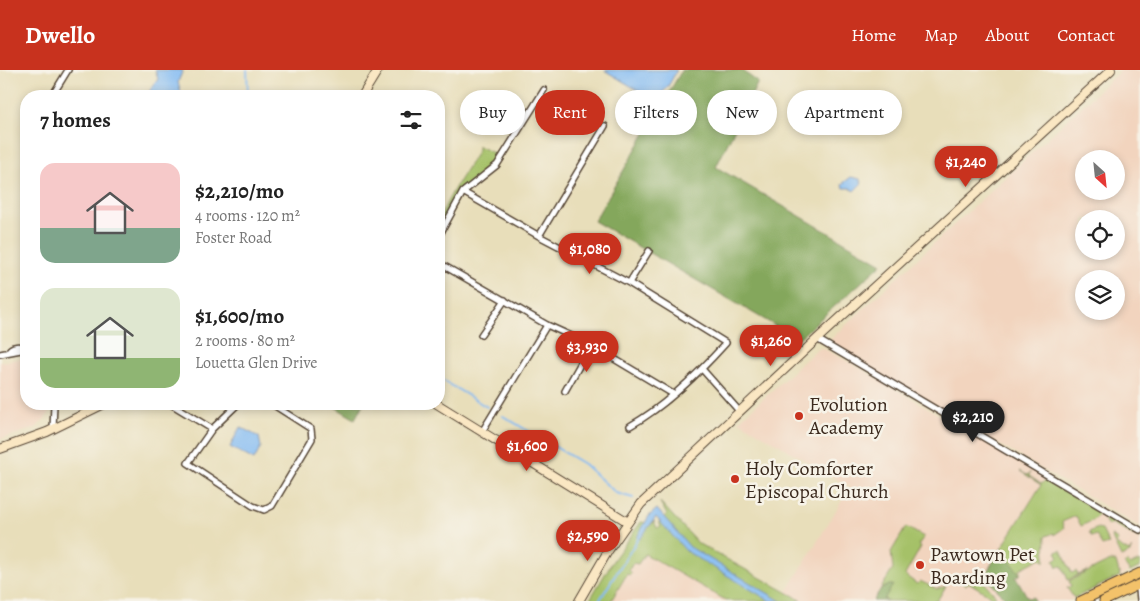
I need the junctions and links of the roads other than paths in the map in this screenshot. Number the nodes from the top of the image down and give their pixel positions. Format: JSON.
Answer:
{"nodes":[{"id":1,"x":378,"y":70,"type":"edge"},
{"id":2,"x":1111,"y":70,"type":"edge"},
{"id":3,"x":66,"y":71,"type":"edge"},
{"id":4,"x":55,"y":90,"type":"edge"},
{"id":5,"x":366,"y":90,"type":"edge"},
{"id":6,"x":535,"y":104,"type":"edge"},
{"id":7,"x":600,"y":135,"type":"edge"},
{"id":8,"x":463,"y":192,"type":"junction"},
{"id":9,"x":445,"y":225,"type":"edge"},
{"id":10,"x":539,"y":236,"type":"junction"},
{"id":11,"x":649,"y":252,"type":"dead end"},
{"id":12,"x":445,"y":266,"type":"edge"},
{"id":13,"x":629,"y":283,"type":"junction"},
{"id":14,"x":505,"y":300,"type":"junction"},
{"id":15,"x":547,"y":325,"type":"junction"},
{"id":16,"x":482,"y":335,"type":"dead end"},
{"id":17,"x":817,"y":339,"type":"junction"},
{"id":18,"x":591,"y":345,"type":"junction"},
{"id":19,"x":20,"y":350,"type":"edge"},
{"id":20,"x":0,"y":354,"type":"edge"},
{"id":21,"x":702,"y":369,"type":"junction"},
{"id":22,"x":565,"y":391,"type":"dead end"},
{"id":23,"x":673,"y":394,"type":"junction"},
{"id":24,"x":445,"y":409,"type":"edge"},
{"id":25,"x":54,"y":410,"type":"edge"},
{"id":26,"x":92,"y":410,"type":"edge"},
{"id":27,"x":181,"y":410,"type":"edge"},
{"id":28,"x":232,"y":410,"type":"edge"},
{"id":29,"x":282,"y":410,"type":"edge"},
{"id":30,"x":740,"y":412,"type":"junction"},
{"id":31,"x":630,"y":426,"type":"dead end"},
{"id":32,"x":53,"y":429,"type":"junction"},
{"id":33,"x":212,"y":429,"type":"junction"},
{"id":34,"x":483,"y":430,"type":"junction"},
{"id":35,"x":0,"y":449,"type":"edge"},
{"id":36,"x":628,"y":522,"type":"junction"},
{"id":37,"x":1140,"y":530,"type":"edge"},
{"id":38,"x":1140,"y":573,"type":"edge"},
{"id":39,"x":1139,"y":587,"type":"edge"},
{"id":40,"x":1140,"y":600,"type":"edge"},
{"id":41,"x":579,"y":601,"type":"edge"},
{"id":42,"x":1081,"y":601,"type":"edge"},
{"id":43,"x":1104,"y":601,"type":"edge"}],
"edges":[{"from":1,"to":5,"type":"main road"},
{"from":2,"to":17,"type":"main road"},
{"from":3,"to":4,"type":"street"},
{"from":6,"to":8,"type":"street"},
{"from":7,"to":10,"type":"street"},
{"from":8,"to":9,"type":"street"},
{"from":8,"to":10,"type":"street"},
{"from":10,"to":13,"type":"street"},
{"from":11,"to":13,"type":"street"},
{"from":12,"to":14,"type":"street"},
{"from":13,"to":21,"type":"street"},
{"from":14,"to":15,"type":"street"},
{"from":14,"to":16,"type":"street"},
{"from":15,"to":18,"type":"street"},
{"from":15,"to":34,"type":"street"},
{"from":17,"to":30,"type":"main road"},
{"from":17,"to":37,"type":"street"},
{"from":18,"to":22,"type":"street"},
{"from":18,"to":23,"type":"street"},
{"from":19,"to":20,"type":"street"},
{"from":21,"to":23,"type":"street"},
{"from":21,"to":30,"type":"street"},
{"from":23,"to":31,"type":"street"},
{"from":24,"to":34,"type":"main road"},
{"from":25,"to":32,"type":"street"},
{"from":26,"to":32,"type":"main road"},
{"from":27,"to":33,"type":"street"},
{"from":28,"to":33,"type":"street"},
{"from":29,"to":33,"type":"street"},
{"from":30,"to":36,"type":"main road"},
{"from":32,"to":35,"type":"main road"},
{"from":34,"to":36,"type":"main road"},
{"from":36,"to":41,"type":"main road"},
{"from":38,"to":42,"type":"main road"},
{"from":39,"to":40,"type":"street"},
{"from":39,"to":43,"type":"main road"}]}
